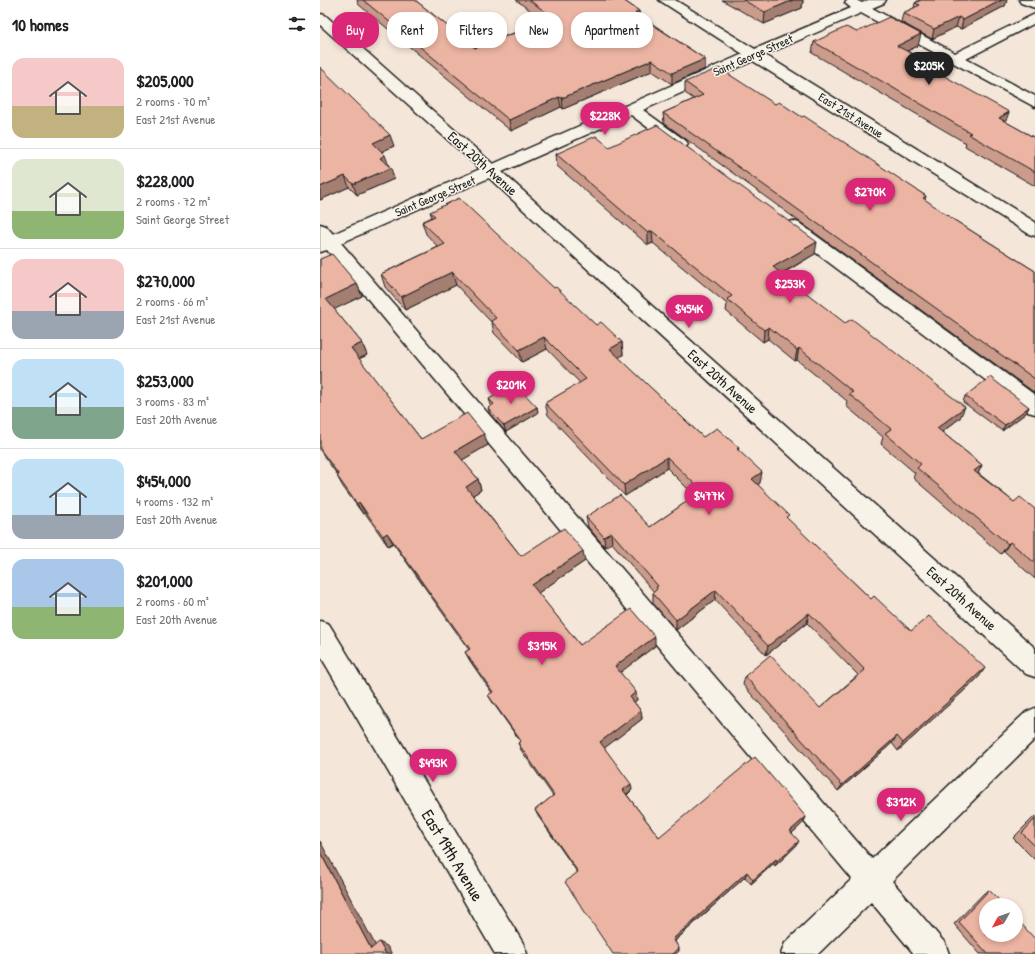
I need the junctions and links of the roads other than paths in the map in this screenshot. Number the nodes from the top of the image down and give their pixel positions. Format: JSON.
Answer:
{"nodes":[{"id":1,"x":666,"y":0,"type":"edge"},
{"id":2,"x":846,"y":0,"type":"edge"},
{"id":3,"x":879,"y":0,"type":"edge"},
{"id":4,"x":1026,"y":0,"type":"edge"},
{"id":5,"x":1035,"y":4,"type":"edge"},
{"id":6,"x":861,"y":8,"type":"junction"},
{"id":7,"x":320,"y":18,"type":"edge"},
{"id":8,"x":1035,"y":18,"type":"edge"},
{"id":9,"x":754,"y":54,"type":"junction"},
{"id":10,"x":955,"y":59,"type":"junction"},
{"id":11,"x":1035,"y":102,"type":"edge"},
{"id":12,"x":632,"y":109,"type":"junction"},
{"id":13,"x":693,"y":153,"type":"edge"},
{"id":14,"x":492,"y":171,"type":"junction"},
{"id":15,"x":781,"y":219,"type":"edge"},
{"id":16,"x":1035,"y":230,"type":"edge"},
{"id":17,"x":323,"y":239,"type":"edge"},
{"id":18,"x":1035,"y":406,"type":"edge"},
{"id":19,"x":320,"y":632,"type":"edge"},
{"id":20,"x":1035,"y":664,"type":"edge"},
{"id":21,"x":1035,"y":721,"type":"edge"},
{"id":22,"x":871,"y":880,"type":"junction"},
{"id":23,"x":512,"y":954,"type":"edge"},
{"id":24,"x":796,"y":954,"type":"edge"},
{"id":25,"x":934,"y":954,"type":"edge"}],
"edges":[{"from":1,"to":9,"type":"street","name":"East 21st Avenue"},
{"from":2,"to":6,"type":"street"},
{"from":3,"to":6,"type":"street","name":"Saint George Street"},
{"from":4,"to":5,"type":"street"},
{"from":6,"to":9,"type":"street","name":"Saint George Street"},
{"from":6,"to":10,"type":"street"},
{"from":7,"to":14,"type":"street","name":"East 20th Avenue"},
{"from":8,"to":10,"type":"street"},
{"from":9,"to":12,"type":"street","name":"Saint George Street"},
{"from":9,"to":16,"type":"street","name":"East 21st Avenue"},
{"from":10,"to":11,"type":"street"},
{"from":12,"to":13,"type":"street"},
{"from":12,"to":14,"type":"street","name":"Saint George Street"},
{"from":14,"to":17,"type":"street","name":"Saint George Street"},
{"from":14,"to":20,"type":"street","name":"East 20th Avenue"},
{"from":15,"to":18,"type":"street"},
{"from":17,"to":22,"type":"street"},
{"from":19,"to":23,"type":"street","name":"East 19th Avenue"},
{"from":21,"to":22,"type":"street"},
{"from":22,"to":24,"type":"street"},
{"from":22,"to":25,"type":"street"}]}
